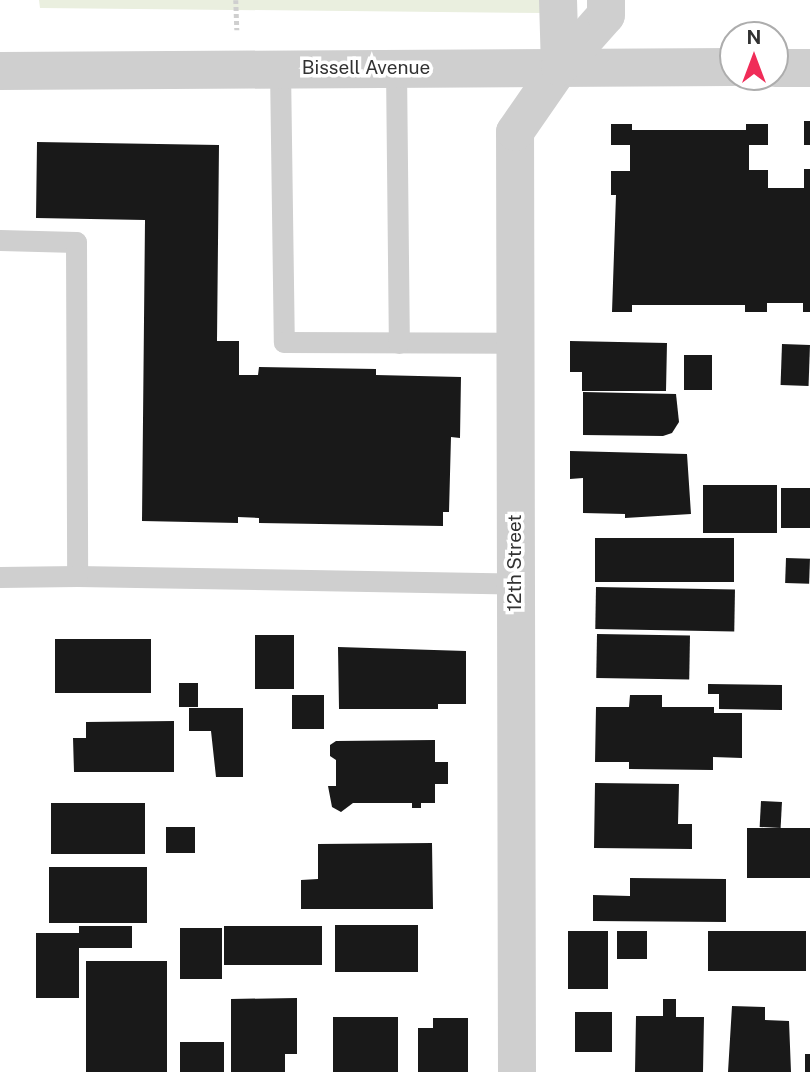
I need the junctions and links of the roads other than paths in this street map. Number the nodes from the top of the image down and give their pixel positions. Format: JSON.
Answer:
{"nodes":[{"id":1,"x":558,"y":0,"type":"edge"},
{"id":2,"x":606,"y":0,"type":"edge"},
{"id":3,"x":560,"y":67,"type":"junction"},
{"id":4,"x":280,"y":68,"type":"junction"},
{"id":5,"x":396,"y":68,"type":"junction"},
{"id":6,"x":719,"y":68,"type":"edge"},
{"id":7,"x":789,"y":68,"type":"edge"},
{"id":8,"x":810,"y":68,"type":"edge"},
{"id":9,"x":0,"y":71,"type":"edge"},
{"id":10,"x":0,"y":240,"type":"edge"},
{"id":11,"x":399,"y":343,"type":"junction"},
{"id":12,"x":514,"y":343,"type":"junction"},
{"id":13,"x":77,"y":576,"type":"junction"},
{"id":14,"x":0,"y":577,"type":"edge"},
{"id":15,"x":515,"y":584,"type":"junction"},
{"id":16,"x":517,"y":1072,"type":"edge"}],
"edges":[{"from":1,"to":3,"type":"street"},
{"from":2,"to":3,"type":"street","name":"12th Street"},
{"from":3,"to":5,"type":"street","name":"Bissell Avenue"},
{"from":3,"to":6,"type":"street","name":"Bissell Avenue"},
{"from":3,"to":12,"type":"street","name":"12th Street"},
{"from":4,"to":5,"type":"street","name":"Bissell Avenue"},
{"from":4,"to":9,"type":"street","name":"Bissell Avenue"},
{"from":4,"to":11,"type":"lane"},
{"from":5,"to":11,"type":"lane"},
{"from":7,"to":8,"type":"street"},
{"from":10,"to":13,"type":"lane"},
{"from":11,"to":12,"type":"lane"},
{"from":12,"to":15,"type":"street","name":"12th Street"},
{"from":13,"to":14,"type":"lane"},
{"from":13,"to":15,"type":"lane"},
{"from":15,"to":16,"type":"street","name":"12th Street"}]}
